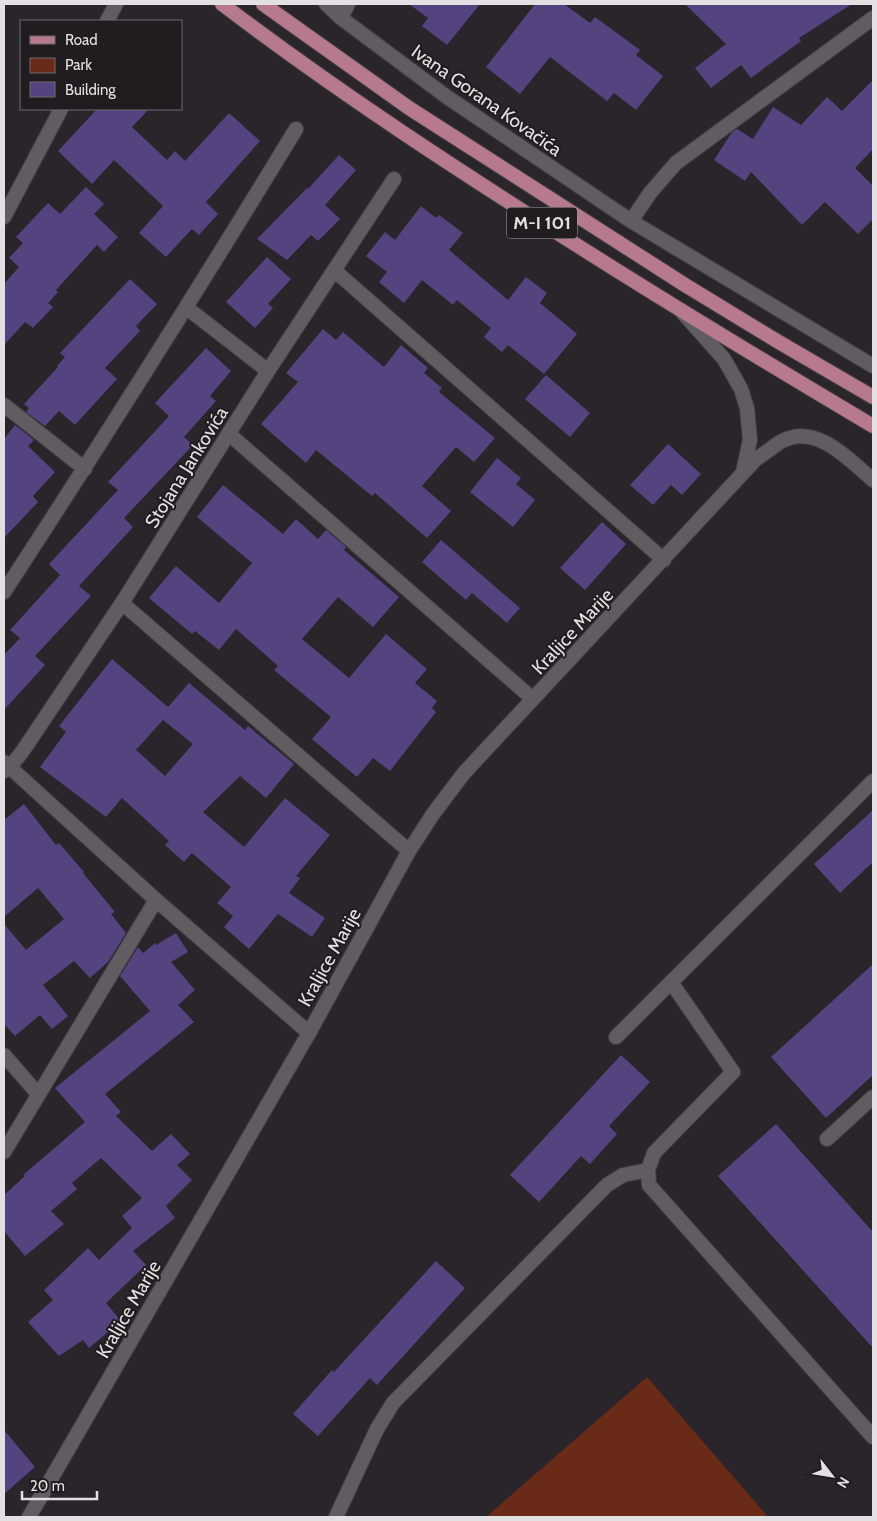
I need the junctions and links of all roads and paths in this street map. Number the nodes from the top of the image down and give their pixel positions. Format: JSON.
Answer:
{"nodes":[{"id":1,"x":116,"y":4,"type":"edge"},
{"id":2,"x":222,"y":4,"type":"edge"},
{"id":3,"x":263,"y":4,"type":"edge"},
{"id":4,"x":326,"y":4,"type":"edge"},
{"id":5,"x":348,"y":4,"type":"edge"},
{"id":6,"x":341,"y":18,"type":"junction"},
{"id":7,"x":873,"y":18,"type":"edge"},
{"id":8,"x":108,"y":20,"type":"edge"},
{"id":9,"x":60,"y":110,"type":"edge"},
{"id":10,"x":296,"y":129,"type":"dead end"},
{"id":11,"x":394,"y":179,"type":"dead end"},
{"id":12,"x":4,"y":217,"type":"edge"},
{"id":13,"x":631,"y":221,"type":"junction"},
{"id":14,"x":334,"y":270,"type":"junction"},
{"id":15,"x":187,"y":308,"type":"junction"},
{"id":16,"x":681,"y":311,"type":"junction"},
{"id":17,"x":873,"y":366,"type":"edge"},
{"id":18,"x":268,"y":372,"type":"junction"},
{"id":19,"x":873,"y":397,"type":"edge"},
{"id":20,"x":4,"y":405,"type":"edge"},
{"id":21,"x":873,"y":426,"type":"edge"},
{"id":22,"x":229,"y":434,"type":"junction"},
{"id":23,"x":85,"y":469,"type":"junction"},
{"id":24,"x":742,"y":475,"type":"junction"},
{"id":25,"x":873,"y":480,"type":"edge"},
{"id":26,"x":664,"y":560,"type":"junction"},
{"id":27,"x":4,"y":592,"type":"edge"},
{"id":28,"x":122,"y":603,"type":"junction"},
{"id":29,"x":533,"y":699,"type":"junction"},
{"id":30,"x":6,"y":767,"type":"edge"},
{"id":31,"x":873,"y":782,"type":"edge"},
{"id":32,"x":409,"y":852,"type":"junction"},
{"id":33,"x":156,"y":900,"type":"junction"},
{"id":34,"x":671,"y":982,"type":"junction"},
{"id":35,"x":309,"y":1032,"type":"junction"},
{"id":36,"x":616,"y":1037,"type":"dead end"},
{"id":37,"x":4,"y":1056,"type":"edge"},
{"id":38,"x":38,"y":1094,"type":"junction"},
{"id":39,"x":873,"y":1097,"type":"edge"},
{"id":40,"x":827,"y":1139,"type":"dead end"},
{"id":41,"x":4,"y":1152,"type":"edge"},
{"id":42,"x":648,"y":1170,"type":"junction"},
{"id":43,"x":873,"y":1437,"type":"edge"},
{"id":44,"x":29,"y":1517,"type":"edge"},
{"id":45,"x":336,"y":1517,"type":"edge"}],
"edges":[{"from":1,"to":8,"type":"street"},
{"from":2,"to":16,"type":"main road","number":"M-I 101"},
{"from":3,"to":19,"type":"main road","number":"M-I 101"},
{"from":4,"to":6,"type":"street","name":"Ivana Gorana Kovačića"},
{"from":5,"to":6,"type":"street"},
{"from":6,"to":13,"type":"street","name":"Ivana Gorana Kovačića"},
{"from":7,"to":13,"type":"street"},
{"from":9,"to":12,"type":"street"},
{"from":10,"to":15,"type":"street"},
{"from":11,"to":14,"type":"street","name":"Stojana Jankovića"},
{"from":13,"to":17,"type":"street","name":"Ivana Gorana Kovačića"},
{"from":14,"to":18,"type":"street","name":"Stojana Jankovića"},
{"from":14,"to":26,"type":"street"},
{"from":15,"to":18,"type":"street"},
{"from":15,"to":23,"type":"street"},
{"from":16,"to":21,"type":"main road","number":"M-I 101"},
{"from":16,"to":24,"type":"street"},
{"from":18,"to":22,"type":"street","name":"Stojana Jankovića"},
{"from":20,"to":23,"type":"street"},
{"from":22,"to":28,"type":"street","name":"Stojana Jankovića"},
{"from":22,"to":29,"type":"street"},
{"from":23,"to":27,"type":"street"},
{"from":24,"to":25,"type":"street"},
{"from":24,"to":26,"type":"street","name":"Kraljice Marije"},
{"from":26,"to":29,"type":"street","name":"Kraljice Marije"},
{"from":28,"to":30,"type":"street","name":"Stojana Jankovića"},
{"from":28,"to":32,"type":"street"},
{"from":29,"to":32,"type":"street","name":"Kraljice Marije"},
{"from":30,"to":33,"type":"street"},
{"from":31,"to":34,"type":"street"},
{"from":32,"to":35,"type":"street","name":"Kraljice Marije"},
{"from":33,"to":35,"type":"street"},
{"from":33,"to":38,"type":"street"},
{"from":34,"to":36,"type":"street"},
{"from":34,"to":42,"type":"street"},
{"from":35,"to":44,"type":"street","name":"Kraljice Marije"},
{"from":37,"to":38,"type":"street"},
{"from":38,"to":41,"type":"street"},
{"from":39,"to":40,"type":"street"},
{"from":42,"to":43,"type":"street"},
{"from":42,"to":45,"type":"street"}]}
